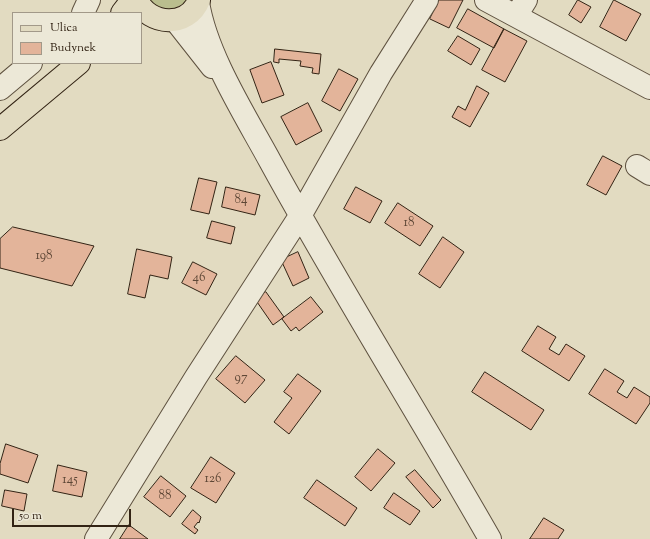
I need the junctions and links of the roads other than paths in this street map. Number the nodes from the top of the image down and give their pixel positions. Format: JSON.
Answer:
{"nodes":[{"id":1,"x":89,"y":0,"type":"edge"},
{"id":2,"x":132,"y":0,"type":"edge"},
{"id":3,"x":137,"y":0,"type":"edge"},
{"id":4,"x":427,"y":0,"type":"edge"},
{"id":5,"x":486,"y":0,"type":"edge"},
{"id":6,"x":199,"y":1,"type":"edge"},
{"id":7,"x":521,"y":8,"type":"edge"},
{"id":8,"x":83,"y":12,"type":"edge"},
{"id":9,"x":123,"y":12,"type":"edge"},
{"id":10,"x":158,"y":21,"type":"edge"},
{"id":11,"x":30,"y":64,"type":"edge"},
{"id":12,"x":78,"y":64,"type":"edge"},
{"id":13,"x":650,"y":88,"type":"edge"},
{"id":14,"x":0,"y":89,"type":"edge"},
{"id":15,"x":232,"y":92,"type":"junction"},
{"id":16,"x":0,"y":129,"type":"edge"},
{"id":17,"x":300,"y":216,"type":"junction"},
{"id":18,"x":96,"y":539,"type":"edge"},
{"id":19,"x":490,"y":539,"type":"edge"}],
"edges":[{"from":1,"to":8,"type":"street"},
{"from":2,"to":9,"type":"main road"},
{"from":3,"to":10,"type":"main road"},
{"from":4,"to":17,"type":"street"},
{"from":5,"to":7,"type":"street"},
{"from":6,"to":10,"type":"main road"},
{"from":6,"to":15,"type":"street"},
{"from":7,"to":13,"type":"street"},
{"from":10,"to":15,"type":"street"},
{"from":11,"to":14,"type":"street"},
{"from":12,"to":16,"type":"main road"},
{"from":15,"to":17,"type":"street"},
{"from":17,"to":18,"type":"street"},
{"from":17,"to":19,"type":"street"}]}
